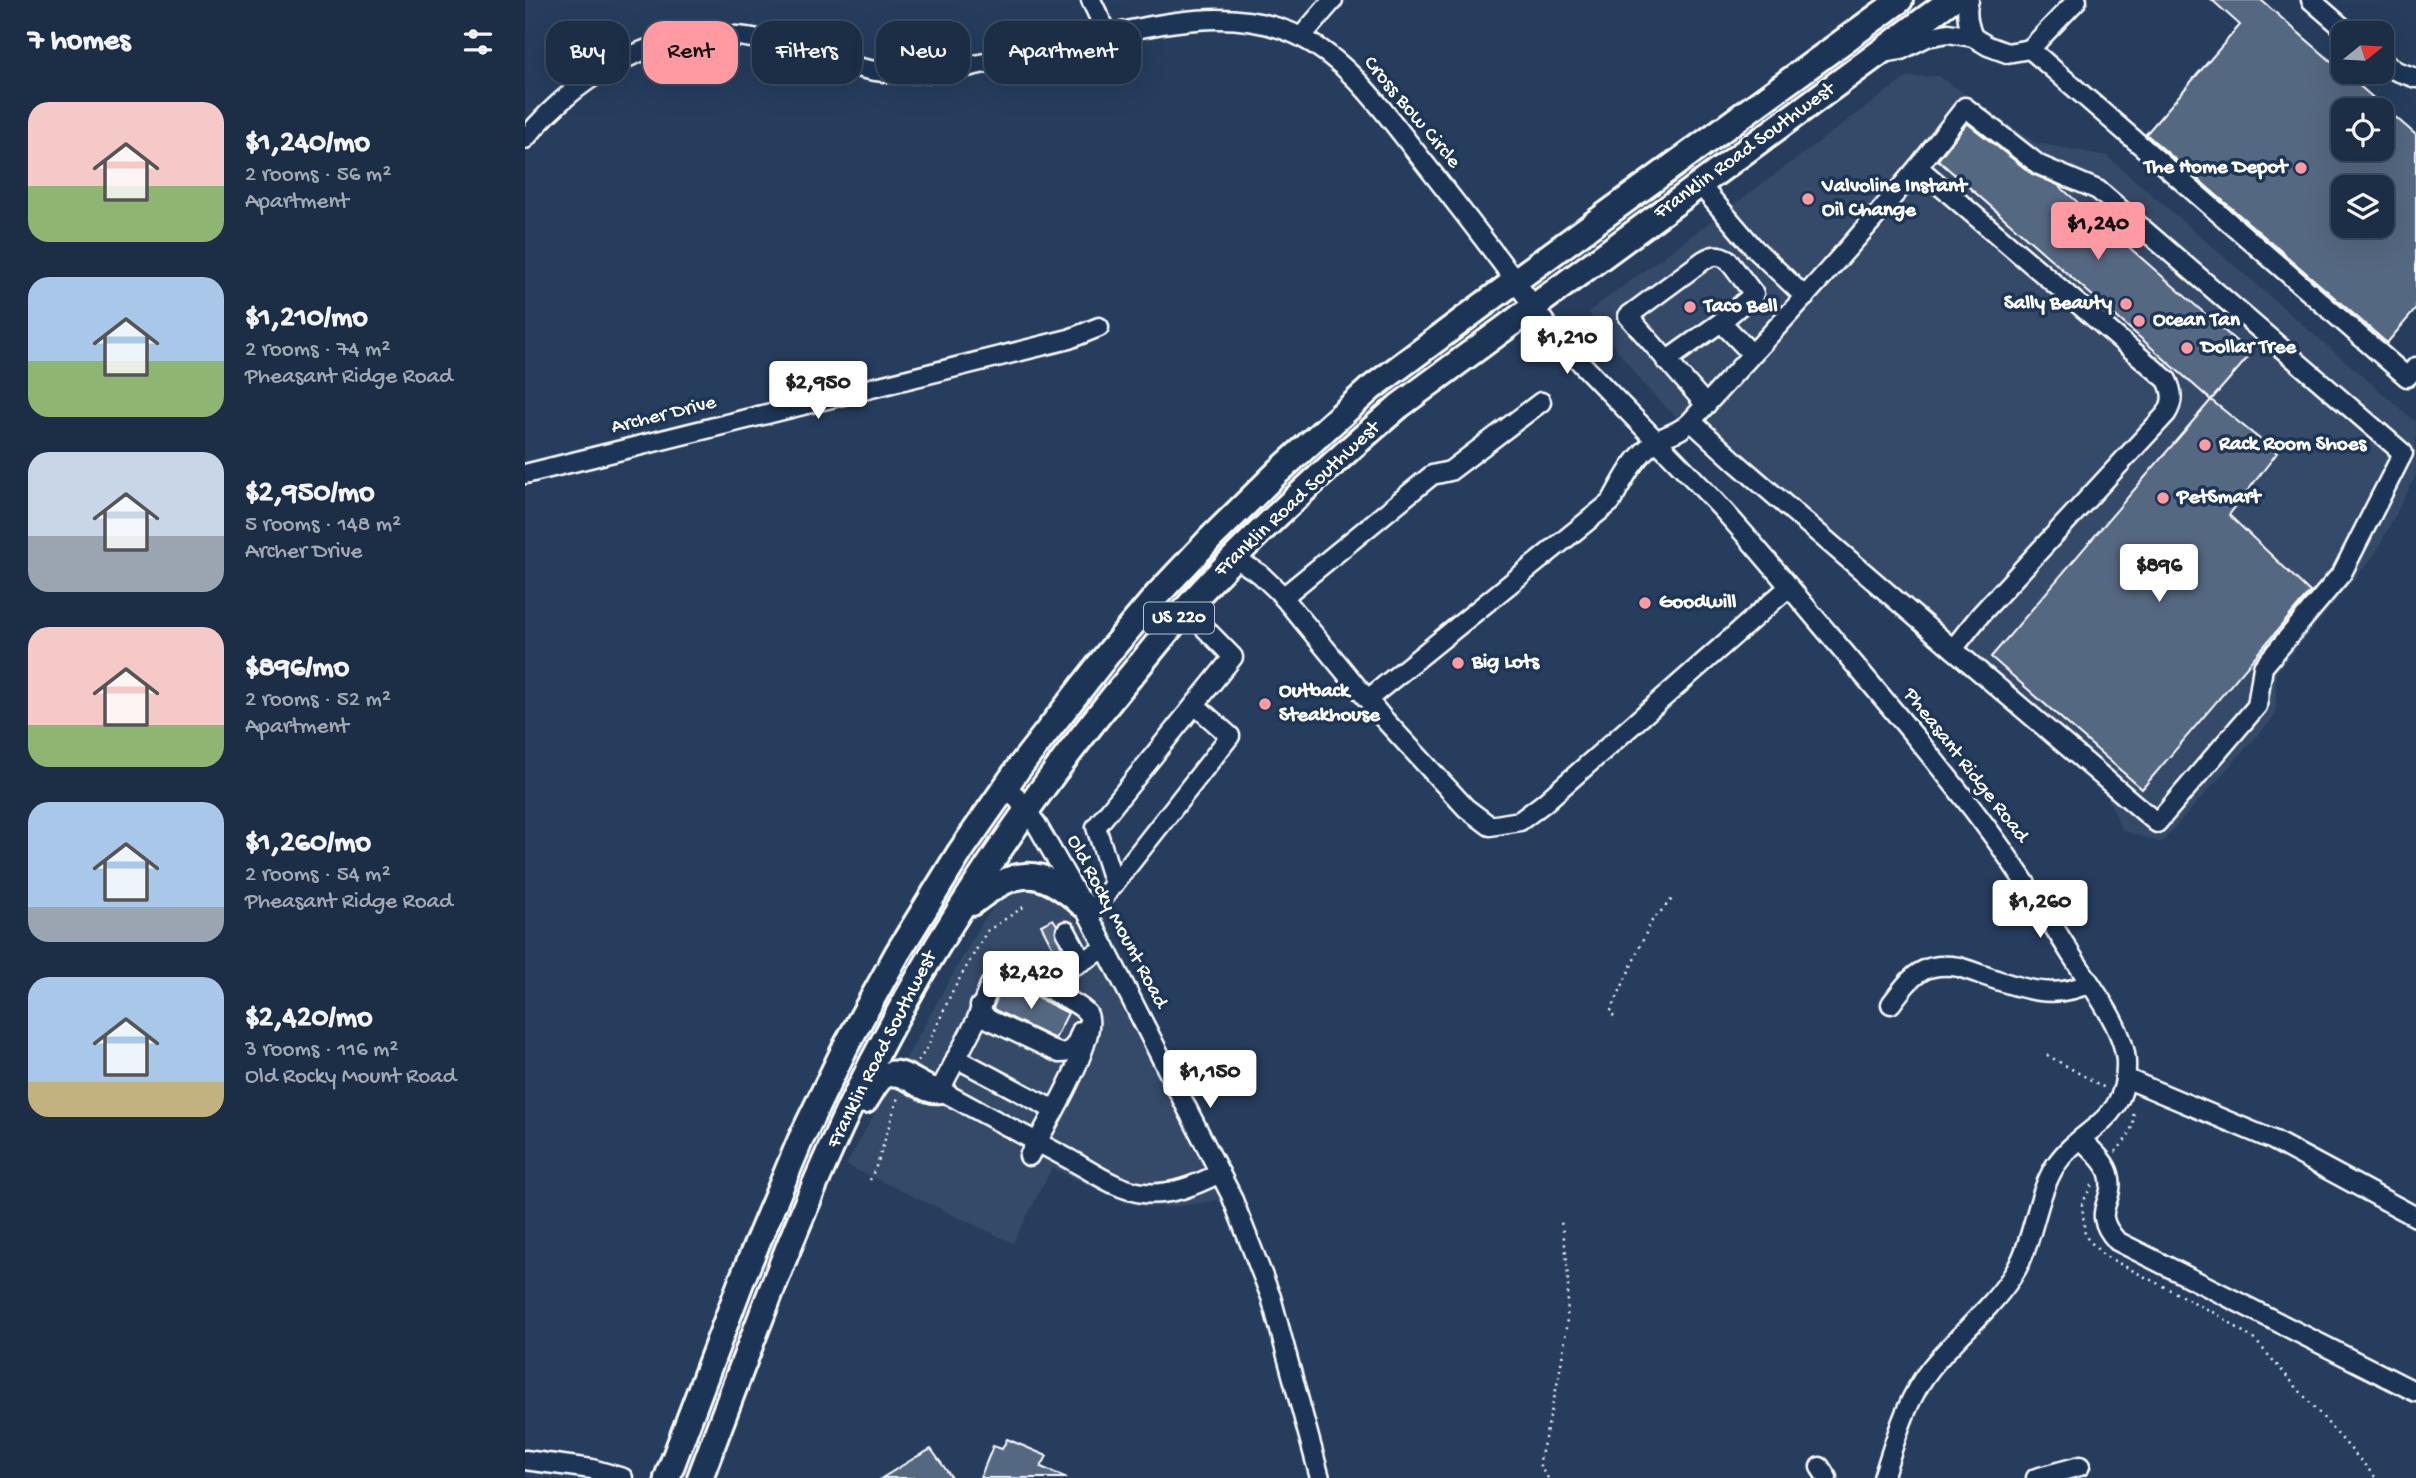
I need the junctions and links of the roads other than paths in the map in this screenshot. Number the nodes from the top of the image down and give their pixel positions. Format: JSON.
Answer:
{"nodes":[{"id":1,"x":1091,"y":0,"type":"edge"},
{"id":2,"x":1333,"y":0,"type":"edge"},
{"id":3,"x":1900,"y":0,"type":"edge"},
{"id":4,"x":1951,"y":0,"type":"edge"},
{"id":5,"x":1969,"y":0,"type":"edge"},
{"id":6,"x":2077,"y":0,"type":"edge"},
{"id":7,"x":2311,"y":0,"type":"edge"},
{"id":8,"x":1101,"y":21,"type":"edge"},
{"id":9,"x":2335,"y":21,"type":"edge"},
{"id":10,"x":1141,"y":30,"type":"edge"},
{"id":11,"x":1301,"y":37,"type":"junction"},
{"id":12,"x":1973,"y":37,"type":"junction"},
{"id":13,"x":2031,"y":49,"type":"junction"},
{"id":14,"x":1878,"y":54,"type":"junction"},
{"id":15,"x":984,"y":63,"type":"edge"},
{"id":16,"x":2394,"y":69,"type":"edge"},
{"id":17,"x":2416,"y":78,"type":"edge"},
{"id":18,"x":525,"y":139,"type":"edge"},
{"id":19,"x":1918,"y":167,"type":"junction"},
{"id":20,"x":1700,"y":185,"type":"junction"},
{"id":21,"x":1515,"y":281,"type":"junction"},
{"id":22,"x":1805,"y":296,"type":"junction"},
{"id":23,"x":1533,"y":306,"type":"junction"},
{"id":24,"x":1721,"y":322,"type":"junction"},
{"id":25,"x":1099,"y":327,"type":"dead end"},
{"id":26,"x":1752,"y":354,"type":"junction"},
{"id":27,"x":1666,"y":361,"type":"junction"},
{"id":28,"x":2416,"y":367,"type":"edge"},
{"id":29,"x":1541,"y":402,"type":"dead end"},
{"id":30,"x":1706,"y":405,"type":"junction"},
{"id":31,"x":1691,"y":421,"type":"junction"},
{"id":32,"x":1655,"y":442,"type":"junction"},
{"id":33,"x":525,"y":474,"type":"edge"},
{"id":34,"x":1235,"y":558,"type":"junction"},
{"id":35,"x":1789,"y":587,"type":"junction"},
{"id":36,"x":1283,"y":597,"type":"junction"},
{"id":37,"x":1186,"y":609,"type":"junction"},
{"id":38,"x":1953,"y":649,"type":"junction"},
{"id":39,"x":1368,"y":699,"type":"junction"},
{"id":40,"x":1195,"y":705,"type":"junction"},
{"id":41,"x":1007,"y":785,"type":"junction"},
{"id":42,"x":1026,"y":810,"type":"junction"},
{"id":43,"x":1114,"y":884,"type":"junction"},
{"id":44,"x":1086,"y":910,"type":"junction"},
{"id":45,"x":957,"y":914,"type":"junction"},
{"id":46,"x":1066,"y":931,"type":"dead end"},
{"id":47,"x":1106,"y":948,"type":"junction"},
{"id":48,"x":993,"y":982,"type":"junction"},
{"id":49,"x":2089,"y":983,"type":"junction"},
{"id":50,"x":1891,"y":1004,"type":"dead end"},
{"id":51,"x":978,"y":1013,"type":"junction"},
{"id":52,"x":957,"y":1058,"type":"junction"},
{"id":53,"x":1073,"y":1074,"type":"junction"},
{"id":54,"x":2125,"y":1078,"type":"junction"},
{"id":55,"x":940,"y":1096,"type":"junction"},
{"id":56,"x":1054,"y":1110,"type":"junction"},
{"id":57,"x":2081,"y":1139,"type":"junction"},
{"id":58,"x":1033,"y":1149,"type":"junction"},
{"id":59,"x":826,"y":1161,"type":"junction"},
{"id":60,"x":1220,"y":1173,"type":"junction"},
{"id":61,"x":2416,"y":1217,"type":"edge"},
{"id":62,"x":2416,"y":1392,"type":"edge"},
{"id":63,"x":525,"y":1460,"type":"edge"},
{"id":64,"x":2080,"y":1466,"type":"dead end"},
{"id":65,"x":622,"y":1478,"type":"edge"},
{"id":66,"x":667,"y":1478,"type":"edge"},
{"id":67,"x":700,"y":1478,"type":"edge"},
{"id":68,"x":1320,"y":1478,"type":"edge"},
{"id":69,"x":1883,"y":1478,"type":"edge"},
{"id":70,"x":2036,"y":1478,"type":"edge"}],
"edges":[{"from":1,"to":8,"type":"street"},
{"from":2,"to":11,"type":"street"},
{"from":3,"to":21,"type":"highway","name":"Franklin Road Southwest","number":"US 220"},
{"from":4,"to":14,"type":"highway","name":"Franklin Road Southwest","number":"US 220"},
{"from":5,"to":12,"type":"street"},
{"from":6,"to":13,"type":"street"},
{"from":7,"to":9,"type":"street"},
{"from":10,"to":11,"type":"street","name":"Cross Bow Circle"},
{"from":11,"to":21,"type":"street","name":"Cross Bow Circle"},
{"from":12,"to":13,"type":"street"},
{"from":12,"to":14,"type":"street"},
{"from":13,"to":28,"type":"street"},
{"from":14,"to":20,"type":"highway","name":"Franklin Road Southwest","number":"US 220"},
{"from":15,"to":18,"type":"street","name":"Cross Bow Circle"},
{"from":16,"to":17,"type":"street"},
{"from":19,"to":22,"type":"street"},
{"from":19,"to":38,"type":"street"},
{"from":19,"to":38,"type":"street"},
{"from":20,"to":22,"type":"street"},
{"from":20,"to":23,"type":"highway","name":"Franklin Road Southwest","number":"US 220"},
{"from":21,"to":23,"type":"street","name":"Pheasant Ridge Road"},
{"from":21,"to":41,"type":"highway","name":"Franklin Road Southwest","number":"US 220"},
{"from":22,"to":26,"type":"street"},
{"from":23,"to":32,"type":"street","name":"Pheasant Ridge Road"},
{"from":23,"to":34,"type":"highway","name":"Franklin Road Southwest","number":"US 220"},
{"from":24,"to":26,"type":"street"},
{"from":24,"to":27,"type":"street"},
{"from":24,"to":27,"type":"street"},
{"from":25,"to":33,"type":"street","name":"Archer Drive"},
{"from":26,"to":30,"type":"street"},
{"from":27,"to":30,"type":"street"},
{"from":29,"to":36,"type":"street"},
{"from":30,"to":31,"type":"street"},
{"from":31,"to":32,"type":"street"},
{"from":31,"to":38,"type":"street"},
{"from":32,"to":35,"type":"street","name":"Pheasant Ridge Road"},
{"from":32,"to":39,"type":"street"},
{"from":34,"to":36,"type":"street"},
{"from":34,"to":37,"type":"highway","name":"Franklin Road Southwest","number":"US 220"},
{"from":35,"to":39,"type":"street"},
{"from":35,"to":49,"type":"street","name":"Pheasant Ridge Road"},
{"from":36,"to":39,"type":"street"},
{"from":37,"to":40,"type":"street"},
{"from":37,"to":42,"type":"highway","name":"Franklin Road Southwest","number":"US 220"},
{"from":40,"to":43,"type":"street"},
{"from":40,"to":43,"type":"street"},
{"from":41,"to":42,"type":"street","name":"Old Rocky Mount Road"},
{"from":41,"to":66,"type":"highway","name":"Franklin Road Southwest","number":"US 220"},
{"from":42,"to":44,"type":"street","name":"Old Rocky Mount Road"},
{"from":42,"to":45,"type":"highway","name":"Franklin Road Southwest","number":"US 220"},
{"from":43,"to":44,"type":"street"},
{"from":44,"to":45,"type":"highway"},
{"from":44,"to":47,"type":"street","name":"Old Rocky Mount Road"},
{"from":45,"to":59,"type":"highway","name":"Franklin Road Southwest","number":"US 220"},
{"from":46,"to":47,"type":"street"},
{"from":47,"to":60,"type":"street","name":"Old Rocky Mount Road"},
{"from":48,"to":51,"type":"street"},
{"from":48,"to":51,"type":"street"},
{"from":48,"to":53,"type":"street"},
{"from":49,"to":50,"type":"street"},
{"from":49,"to":54,"type":"street","name":"Pheasant Ridge Road"},
{"from":51,"to":52,"type":"street"},
{"from":51,"to":53,"type":"street"},
{"from":52,"to":55,"type":"street"},
{"from":52,"to":56,"type":"street"},
{"from":53,"to":56,"type":"street"},
{"from":54,"to":57,"type":"street","name":"Pheasant Ridge Road"},
{"from":54,"to":61,"type":"street"},
{"from":55,"to":58,"type":"street"},
{"from":55,"to":59,"type":"highway"},
{"from":56,"to":58,"type":"street"},
{"from":57,"to":62,"type":"street"},
{"from":57,"to":69,"type":"street","name":"Pheasant Ridge Road"},
{"from":58,"to":60,"type":"street"},
{"from":59,"to":67,"type":"highway","name":"Franklin Road Southwest","number":"US 220"},
{"from":60,"to":68,"type":"street","name":"Old Rocky Mount Road"},
{"from":63,"to":65,"type":"street"},
{"from":64,"to":70,"type":"street"}]}
